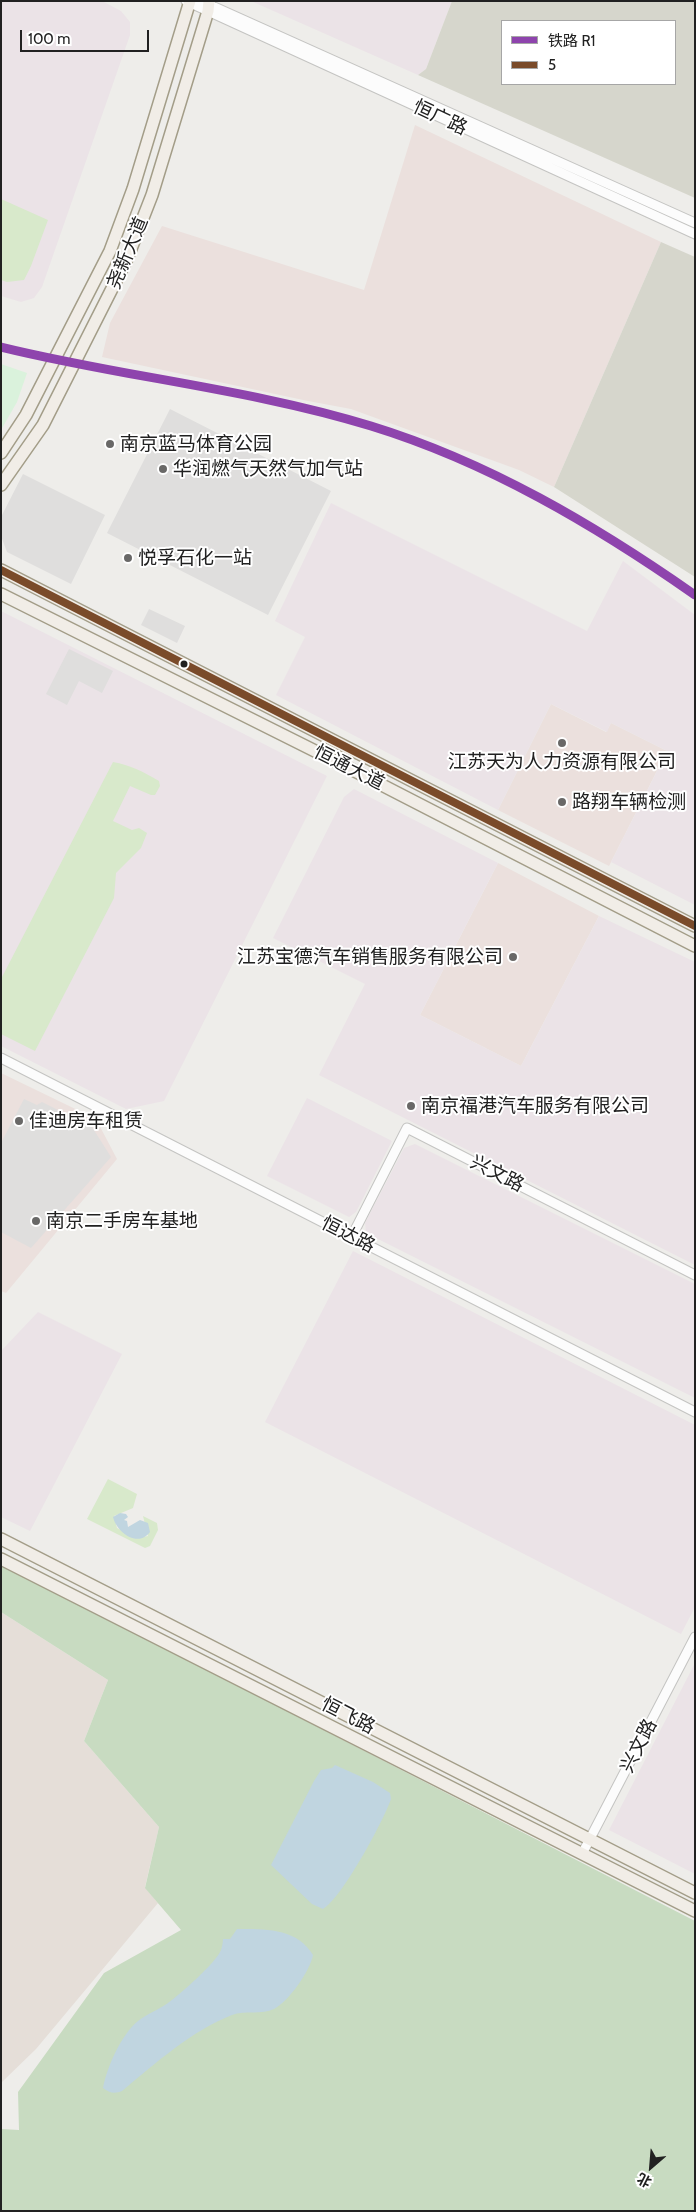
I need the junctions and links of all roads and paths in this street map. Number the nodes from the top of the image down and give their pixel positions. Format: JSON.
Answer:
{"nodes":[{"id":1,"x":199,"y":3,"type":"edge"},
{"id":2,"x":695,"y":223,"type":"edge"},
{"id":3,"x":695,"y":234,"type":"edge"},
{"id":4,"x":1,"y":453,"type":"edge"},
{"id":5,"x":1,"y":485,"type":"edge"},
{"id":6,"x":1,"y":570,"type":"edge"},
{"id":7,"x":1,"y":594,"type":"edge"},
{"id":8,"x":695,"y":926,"type":"edge"},
{"id":9,"x":695,"y":946,"type":"edge"},
{"id":10,"x":1,"y":1058,"type":"edge"},
{"id":11,"x":352,"y":1236,"type":"junction"},
{"id":12,"x":695,"y":1275,"type":"edge"},
{"id":13,"x":695,"y":1412,"type":"edge"},
{"id":14,"x":1,"y":1538,"type":"edge"},
{"id":15,"x":1,"y":1559,"type":"edge"},
{"id":16,"x":695,"y":1638,"type":"edge"},
{"id":17,"x":590,"y":1839,"type":"junction"},
{"id":18,"x":582,"y":1854,"type":"junction"},
{"id":19,"x":695,"y":1893,"type":"edge"},
{"id":20,"x":695,"y":1911,"type":"edge"}],
"edges":[{"from":1,"to":2,"type":"street","name":"恒广路"},
{"from":1,"to":3,"type":"street","name":"恒广路"},
{"from":1,"to":4,"type":"main road","name":"尧新大道"},
{"from":1,"to":5,"type":"main road","name":"尧新大道"},
{"from":6,"to":8,"type":"main road","name":"恒通大道"},
{"from":7,"to":9,"type":"main road","name":"恒通大道"},
{"from":10,"to":11,"type":"street","name":"恒达路"},
{"from":11,"to":12,"type":"street","name":"兴文路"},
{"from":11,"to":13,"type":"street","name":"恒达路"},
{"from":14,"to":17,"type":"main road","name":"恒飞路"},
{"from":15,"to":18,"type":"main road","name":"恒飞路"},
{"from":16,"to":17,"type":"street","name":"兴文路"},
{"from":17,"to":18,"type":"street","name":"兴文路"},
{"from":17,"to":19,"type":"main road","name":"恒飞路"},
{"from":18,"to":20,"type":"main road","name":"恒飞路"}]}
